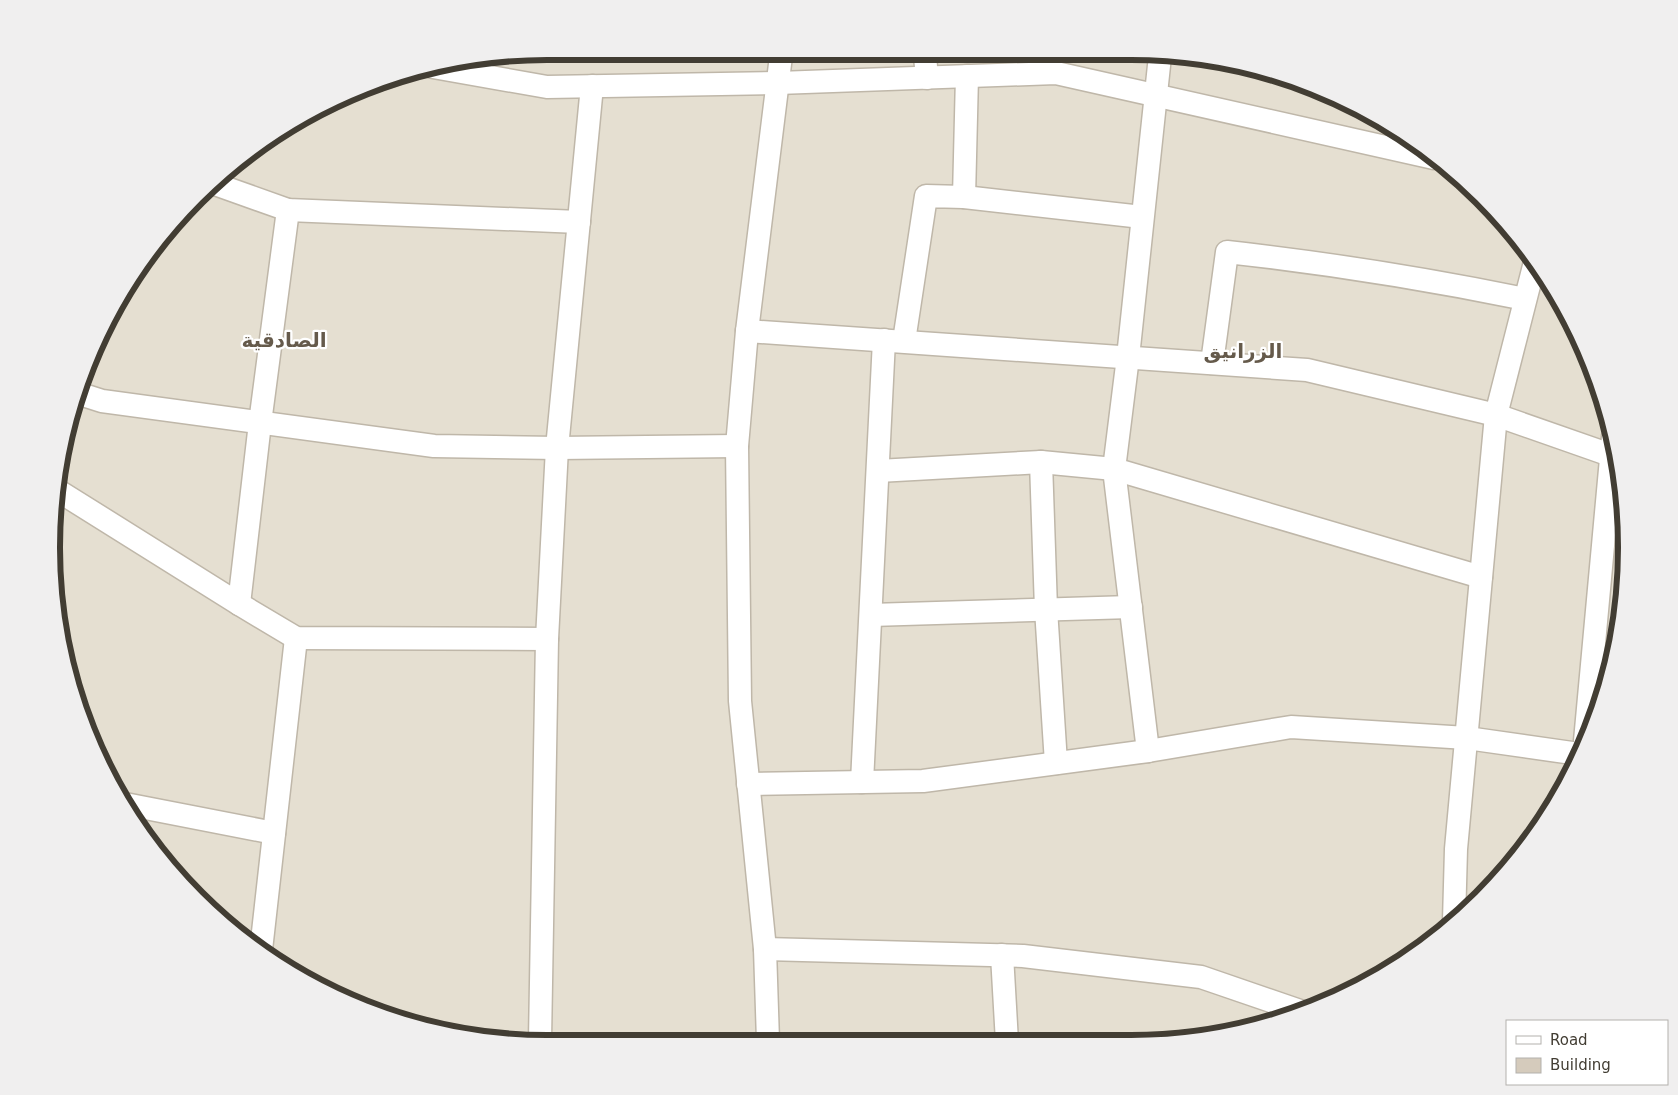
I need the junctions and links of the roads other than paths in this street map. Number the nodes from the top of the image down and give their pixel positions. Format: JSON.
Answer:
{"nodes":[{"id":1,"x":781,"y":60,"type":"edge"},
{"id":2,"x":1159,"y":61,"type":"edge"},
{"id":3,"x":473,"y":66,"type":"edge"},
{"id":4,"x":926,"y":66,"type":"edge"},
{"id":5,"x":968,"y":76,"type":"junction"},
{"id":6,"x":778,"y":82,"type":"junction"},
{"id":7,"x":592,"y":86,"type":"junction"},
{"id":8,"x":1155,"y":95,"type":"junction"},
{"id":9,"x":1418,"y":154,"type":"edge"},
{"id":10,"x":221,"y":186,"type":"edge"},
{"id":11,"x":964,"y":198,"type":"junction"},
{"id":12,"x":288,"y":210,"type":"junction"},
{"id":13,"x":1142,"y":217,"type":"junction"},
{"id":14,"x":579,"y":222,"type":"junction"},
{"id":15,"x":1532,"y":272,"type":"edge"},
{"id":16,"x":1525,"y":299,"type":"junction"},
{"id":17,"x":747,"y":330,"type":"junction"},
{"id":18,"x":894,"y":341,"type":"junction"},
{"id":19,"x":1128,"y":357,"type":"junction"},
{"id":20,"x":1212,"y":363,"type":"junction"},
{"id":21,"x":85,"y":396,"type":"edge"},
{"id":22,"x":1496,"y":415,"type":"junction"},
{"id":23,"x":260,"y":423,"type":"junction"},
{"id":24,"x":737,"y":446,"type":"junction"},
{"id":25,"x":557,"y":448,"type":"junction"},
{"id":26,"x":1608,"y":448,"type":"edge"},
{"id":27,"x":1041,"y":462,"type":"junction"},
{"id":28,"x":1114,"y":470,"type":"junction"},
{"id":29,"x":878,"y":471,"type":"junction"},
{"id":30,"x":1612,"y":471,"type":"edge"},
{"id":31,"x":63,"y":494,"type":"edge"},
{"id":32,"x":1481,"y":577,"type":"junction"},
{"id":33,"x":239,"y":604,"type":"junction"},
{"id":34,"x":1131,"y":607,"type":"junction"},
{"id":35,"x":1046,"y":609,"type":"junction"},
{"id":36,"x":871,"y":615,"type":"junction"},
{"id":37,"x":296,"y":638,"type":"junction"},
{"id":38,"x":547,"y":639,"type":"junction"},
{"id":39,"x":1587,"y":716,"type":"edge"},
{"id":40,"x":1467,"y":738,"type":"junction"},
{"id":41,"x":1148,"y":751,"type":"junction"},
{"id":42,"x":1572,"y":753,"type":"edge"},
{"id":43,"x":1056,"y":763,"type":"junction"},
{"id":44,"x":862,"y":782,"type":"junction"},
{"id":45,"x":748,"y":784,"type":"junction"},
{"id":46,"x":134,"y":806,"type":"edge"},
{"id":47,"x":274,"y":834,"type":"junction"},
{"id":48,"x":1454,"y":912,"type":"edge"},
{"id":49,"x":262,"y":942,"type":"edge"},
{"id":50,"x":765,"y":949,"type":"junction"},
{"id":51,"x":1002,"y":955,"type":"junction"},
{"id":52,"x":1290,"y":1008,"type":"edge"},
{"id":53,"x":540,"y":1035,"type":"edge"},
{"id":54,"x":768,"y":1035,"type":"edge"},
{"id":55,"x":1007,"y":1035,"type":"edge"}],
"edges":[{"from":1,"to":6,"type":"street"},
{"from":2,"to":8,"type":"street"},
{"from":3,"to":7,"type":"street"},
{"from":4,"to":5,"type":"street"},
{"from":4,"to":6,"type":"street"},
{"from":5,"to":8,"type":"street"},
{"from":5,"to":11,"type":"street"},
{"from":6,"to":7,"type":"street"},
{"from":6,"to":17,"type":"street"},
{"from":7,"to":14,"type":"street"},
{"from":8,"to":9,"type":"street"},
{"from":8,"to":13,"type":"street"},
{"from":10,"to":12,"type":"street"},
{"from":11,"to":13,"type":"street"},
{"from":11,"to":18,"type":"street"},
{"from":12,"to":14,"type":"street"},
{"from":12,"to":23,"type":"street"},
{"from":13,"to":19,"type":"street"},
{"from":14,"to":25,"type":"street"},
{"from":15,"to":16,"type":"street"},
{"from":16,"to":20,"type":"street"},
{"from":16,"to":22,"type":"street"},
{"from":17,"to":18,"type":"street"},
{"from":17,"to":24,"type":"street"},
{"from":18,"to":19,"type":"street"},
{"from":18,"to":29,"type":"street"},
{"from":19,"to":20,"type":"street"},
{"from":19,"to":28,"type":"street"},
{"from":20,"to":22,"type":"street"},
{"from":21,"to":23,"type":"street"},
{"from":22,"to":26,"type":"street"},
{"from":22,"to":32,"type":"street"},
{"from":23,"to":25,"type":"street"},
{"from":23,"to":33,"type":"street"},
{"from":24,"to":25,"type":"street"},
{"from":24,"to":45,"type":"street"},
{"from":25,"to":38,"type":"street"},
{"from":27,"to":28,"type":"street"},
{"from":27,"to":29,"type":"street"},
{"from":27,"to":35,"type":"street"},
{"from":28,"to":32,"type":"street"},
{"from":28,"to":34,"type":"street"},
{"from":29,"to":36,"type":"street"},
{"from":30,"to":39,"type":"street"},
{"from":31,"to":33,"type":"street"},
{"from":32,"to":40,"type":"street"},
{"from":33,"to":37,"type":"street"},
{"from":34,"to":35,"type":"street"},
{"from":34,"to":41,"type":"street"},
{"from":35,"to":36,"type":"street"},
{"from":35,"to":43,"type":"street"},
{"from":36,"to":44,"type":"street"},
{"from":37,"to":38,"type":"street"},
{"from":37,"to":47,"type":"street"},
{"from":38,"to":53,"type":"street"},
{"from":40,"to":41,"type":"street"},
{"from":40,"to":42,"type":"street"},
{"from":40,"to":48,"type":"street"},
{"from":41,"to":43,"type":"street"},
{"from":43,"to":44,"type":"street"},
{"from":44,"to":45,"type":"street"},
{"from":45,"to":50,"type":"street"},
{"from":46,"to":47,"type":"street"},
{"from":47,"to":49,"type":"street"},
{"from":50,"to":51,"type":"street"},
{"from":50,"to":54,"type":"street"},
{"from":51,"to":52,"type":"street"},
{"from":51,"to":55,"type":"street"}]}
